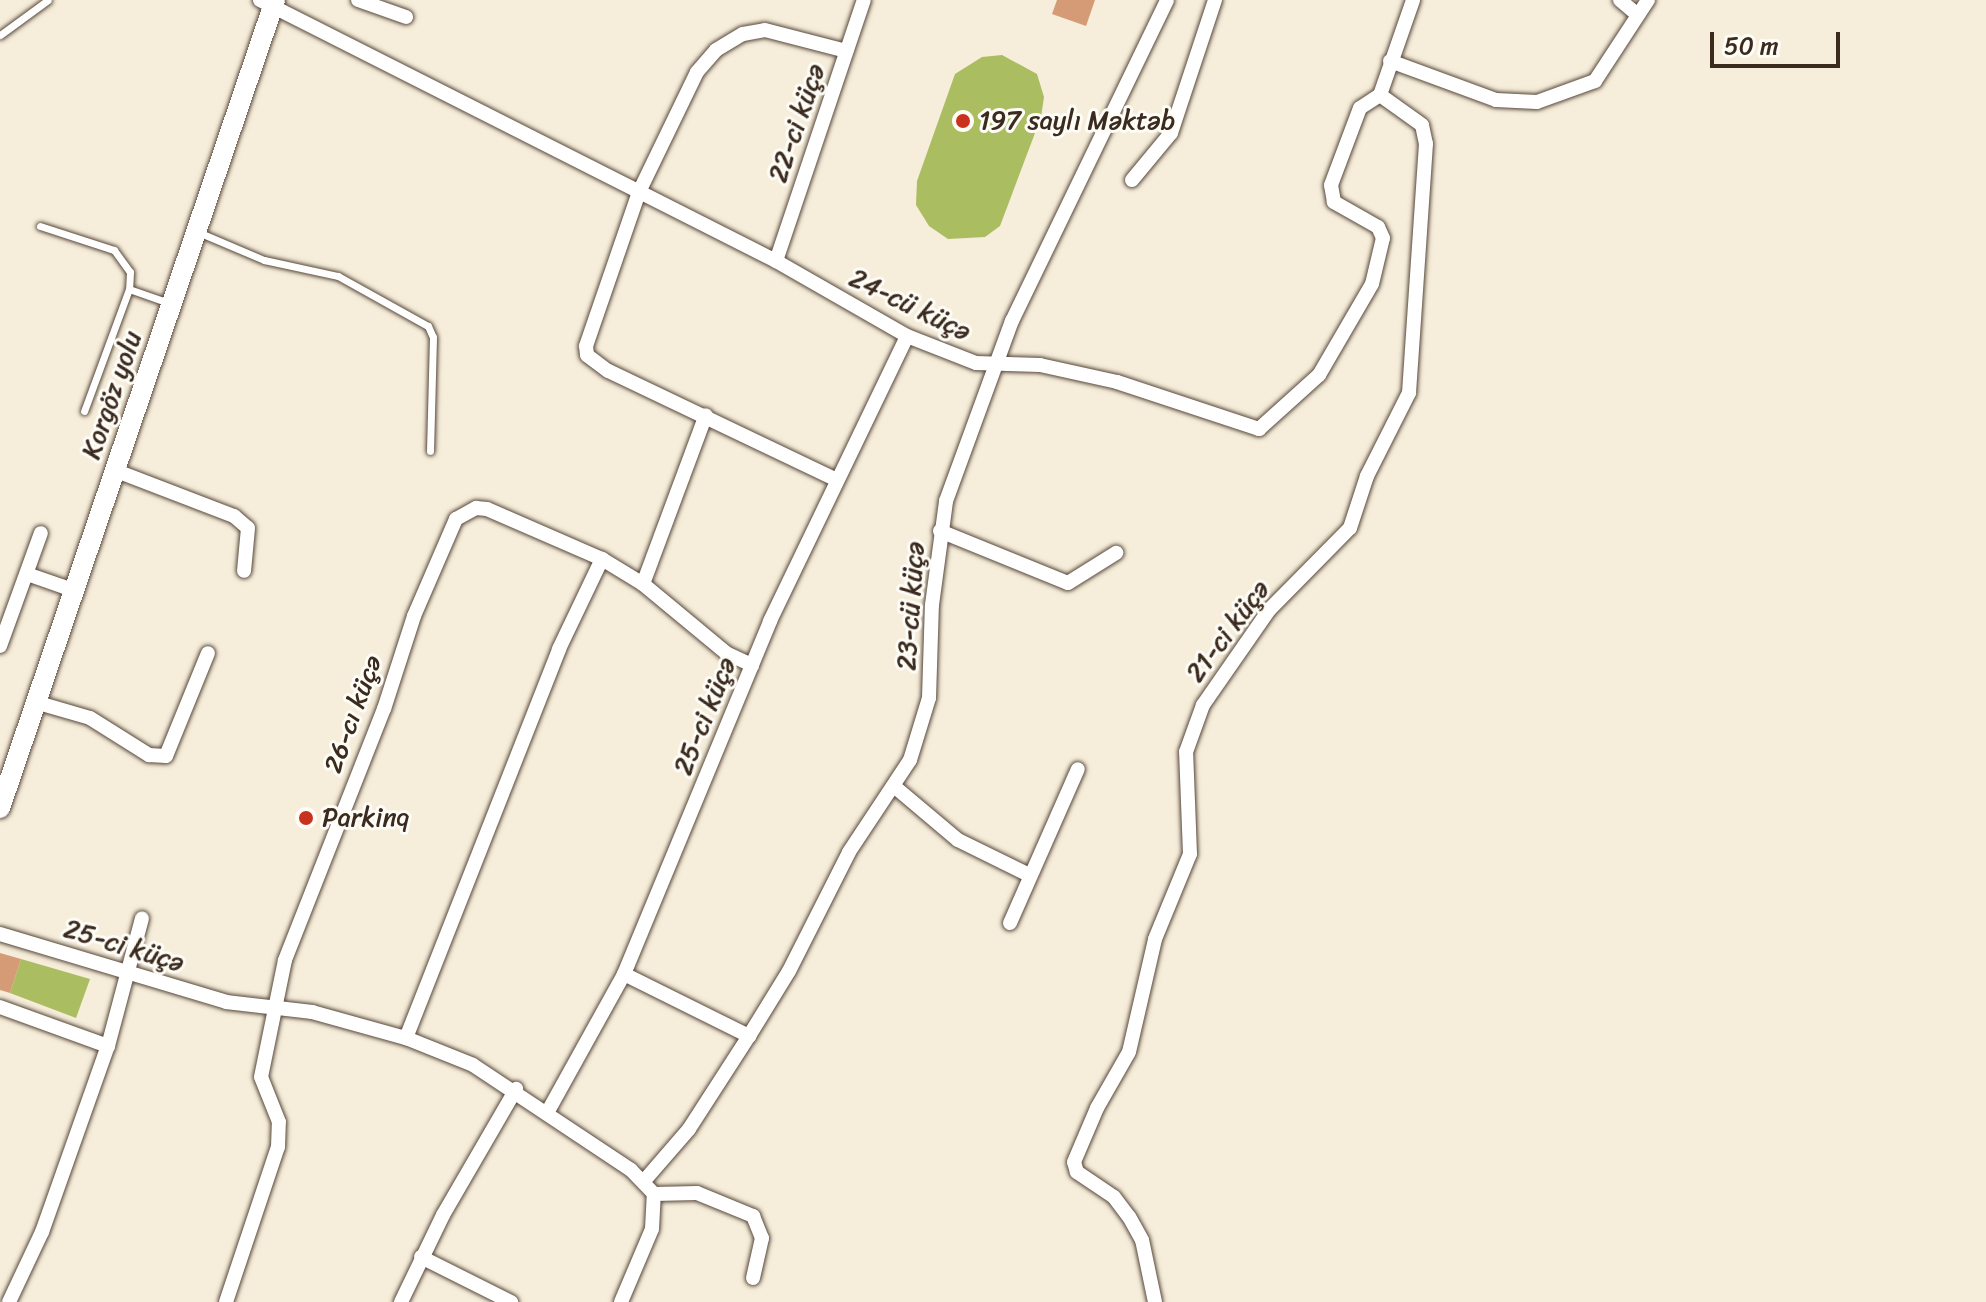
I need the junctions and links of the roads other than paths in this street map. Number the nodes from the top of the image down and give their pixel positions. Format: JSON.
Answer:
{"nodes":[{"id":1,"x":48,"y":0,"type":"edge"},
{"id":2,"x":358,"y":0,"type":"edge"},
{"id":3,"x":864,"y":0,"type":"edge"},
{"id":4,"x":1167,"y":0,"type":"edge"},
{"id":5,"x":1215,"y":0,"type":"edge"},
{"id":6,"x":1413,"y":0,"type":"edge"},
{"id":7,"x":1620,"y":0,"type":"edge"},
{"id":8,"x":1648,"y":0,"type":"edge"},
{"id":9,"x":269,"y":2,"type":"edge"},
{"id":10,"x":1638,"y":15,"type":"junction"},
{"id":11,"x":406,"y":17,"type":"dead end"},
{"id":12,"x":0,"y":35,"type":"edge"},
{"id":13,"x":846,"y":51,"type":"junction"},
{"id":14,"x":1390,"y":61,"type":"junction"},
{"id":15,"x":1380,"y":95,"type":"junction"},
{"id":16,"x":1132,"y":180,"type":"dead end"},
{"id":17,"x":639,"y":192,"type":"junction"},
{"id":18,"x":40,"y":226,"type":"dead end"},
{"id":19,"x":196,"y":231,"type":"junction"},
{"id":20,"x":776,"y":261,"type":"junction"},
{"id":21,"x":129,"y":289,"type":"junction"},
{"id":22,"x":171,"y":304,"type":"junction"},
{"id":23,"x":907,"y":336,"type":"junction"},
{"id":24,"x":994,"y":365,"type":"junction"},
{"id":25,"x":84,"y":411,"type":"dead end"},
{"id":26,"x":706,"y":415,"type":"junction"},
{"id":27,"x":430,"y":451,"type":"dead end"},
{"id":28,"x":114,"y":470,"type":"junction"},
{"id":29,"x":837,"y":480,"type":"junction"},
{"id":30,"x":940,"y":531,"type":"junction"},
{"id":31,"x":41,"y":533,"type":"dead end"},
{"id":32,"x":1116,"y":553,"type":"dead end"},
{"id":33,"x":602,"y":559,"type":"junction"},
{"id":34,"x":244,"y":571,"type":"dead end"},
{"id":35,"x":27,"y":574,"type":"junction"},
{"id":36,"x":643,"y":584,"type":"junction"},
{"id":37,"x":73,"y":590,"type":"junction"},
{"id":38,"x":0,"y":646,"type":"edge"},
{"id":39,"x":208,"y":653,"type":"dead end"},
{"id":40,"x":752,"y":665,"type":"junction"},
{"id":41,"x":35,"y":702,"type":"junction"},
{"id":42,"x":1078,"y":769,"type":"dead end"},
{"id":43,"x":895,"y":787,"type":"junction"},
{"id":44,"x":0,"y":808,"type":"edge"},
{"id":45,"x":1029,"y":875,"type":"junction"},
{"id":46,"x":142,"y":918,"type":"dead end"},
{"id":47,"x":1010,"y":923,"type":"dead end"},
{"id":48,"x":0,"y":934,"type":"edge"},
{"id":49,"x":131,"y":973,"type":"junction"},
{"id":50,"x":624,"y":974,"type":"junction"},
{"id":51,"x":0,"y":1007,"type":"edge"},
{"id":52,"x":273,"y":1008,"type":"junction"},
{"id":53,"x":749,"y":1036,"type":"junction"},
{"id":54,"x":406,"y":1038,"type":"junction"},
{"id":55,"x":108,"y":1046,"type":"junction"},
{"id":56,"x":516,"y":1089,"type":"junction"},
{"id":57,"x":547,"y":1113,"type":"junction"},
{"id":58,"x":644,"y":1181,"type":"junction"},
{"id":59,"x":654,"y":1194,"type":"junction"},
{"id":60,"x":421,"y":1257,"type":"junction"},
{"id":61,"x":753,"y":1278,"type":"dead end"},
{"id":62,"x":9,"y":1302,"type":"edge"},
{"id":63,"x":226,"y":1302,"type":"edge"},
{"id":64,"x":401,"y":1302,"type":"edge"},
{"id":65,"x":511,"y":1302,"type":"edge"},
{"id":66,"x":621,"y":1302,"type":"edge"},
{"id":67,"x":1155,"y":1302,"type":"edge"}],
"edges":[{"from":1,"to":12,"type":"lane"},
{"from":2,"to":11,"type":"street"},
{"from":3,"to":13,"type":"street","name":"22-ci küçə"},
{"from":4,"to":24,"type":"street","name":"23-cü küçə"},
{"from":5,"to":16,"type":"street"},
{"from":6,"to":14,"type":"street"},
{"from":7,"to":10,"type":"street"},
{"from":8,"to":10,"type":"street"},
{"from":9,"to":17,"type":"street","name":"24-cü küçə"},
{"from":9,"to":19,"type":"main road","name":"Korgöz yolu"},
{"from":10,"to":14,"type":"street"},
{"from":13,"to":17,"type":"street"},
{"from":13,"to":20,"type":"street","name":"22-ci küçə"},
{"from":14,"to":15,"type":"street"},
{"from":15,"to":24,"type":"street","name":"24-cü küçə"},
{"from":15,"to":67,"type":"street","name":"21-ci küçə"},
{"from":17,"to":20,"type":"street","name":"24-cü küçə"},
{"from":17,"to":26,"type":"street"},
{"from":18,"to":21,"type":"lane"},
{"from":19,"to":22,"type":"main road","name":"Korgöz yolu"},
{"from":19,"to":27,"type":"lane"},
{"from":20,"to":23,"type":"street","name":"24-cü küçə"},
{"from":21,"to":22,"type":"lane"},
{"from":21,"to":25,"type":"lane"},
{"from":22,"to":28,"type":"main road","name":"Korgöz yolu"},
{"from":23,"to":24,"type":"street","name":"24-cü küçə"},
{"from":23,"to":29,"type":"street","name":"25-ci küçə"},
{"from":24,"to":30,"type":"street","name":"23-cü küçə"},
{"from":26,"to":29,"type":"street"},
{"from":26,"to":36,"type":"street"},
{"from":28,"to":34,"type":"street"},
{"from":28,"to":37,"type":"main road","name":"Korgöz yolu"},
{"from":29,"to":40,"type":"street","name":"25-ci küçə"},
{"from":30,"to":32,"type":"street"},
{"from":30,"to":43,"type":"street","name":"23-cü küçə"},
{"from":31,"to":35,"type":"street"},
{"from":33,"to":36,"type":"street","name":"26-cı küçə"},
{"from":33,"to":52,"type":"street","name":"26-cı küçə"},
{"from":33,"to":54,"type":"street"},
{"from":35,"to":37,"type":"street"},
{"from":35,"to":38,"type":"street"},
{"from":36,"to":40,"type":"street","name":"26-cı küçə"},
{"from":37,"to":41,"type":"main road","name":"Korgöz yolu"},
{"from":39,"to":41,"type":"street"},
{"from":40,"to":50,"type":"street","name":"25-ci küçə"},
{"from":41,"to":44,"type":"main road","name":"Korgöz yolu"},
{"from":42,"to":45,"type":"street"},
{"from":43,"to":45,"type":"street"},
{"from":43,"to":53,"type":"street","name":"23-cü küçə"},
{"from":45,"to":47,"type":"street"},
{"from":46,"to":49,"type":"street"},
{"from":48,"to":49,"type":"street","name":"25-ci küçə"},
{"from":49,"to":52,"type":"street","name":"25-ci küçə"},
{"from":49,"to":55,"type":"street"},
{"from":50,"to":53,"type":"street"},
{"from":50,"to":57,"type":"street","name":"25-ci küçə"},
{"from":51,"to":55,"type":"street"},
{"from":52,"to":54,"type":"street","name":"25-ci küçə"},
{"from":52,"to":63,"type":"street","name":"26-cı küçə"},
{"from":53,"to":58,"type":"street","name":"23-cü küçə"},
{"from":54,"to":56,"type":"street","name":"25-ci küçə"},
{"from":55,"to":62,"type":"street"},
{"from":56,"to":57,"type":"street","name":"25-ci küçə"},
{"from":56,"to":60,"type":"street"},
{"from":57,"to":58,"type":"street","name":"25-ci küçə"},
{"from":58,"to":59,"type":"street","name":"25-ci küçə"},
{"from":59,"to":61,"type":"street"},
{"from":59,"to":66,"type":"street"},
{"from":60,"to":64,"type":"street"},
{"from":60,"to":65,"type":"street"}]}
